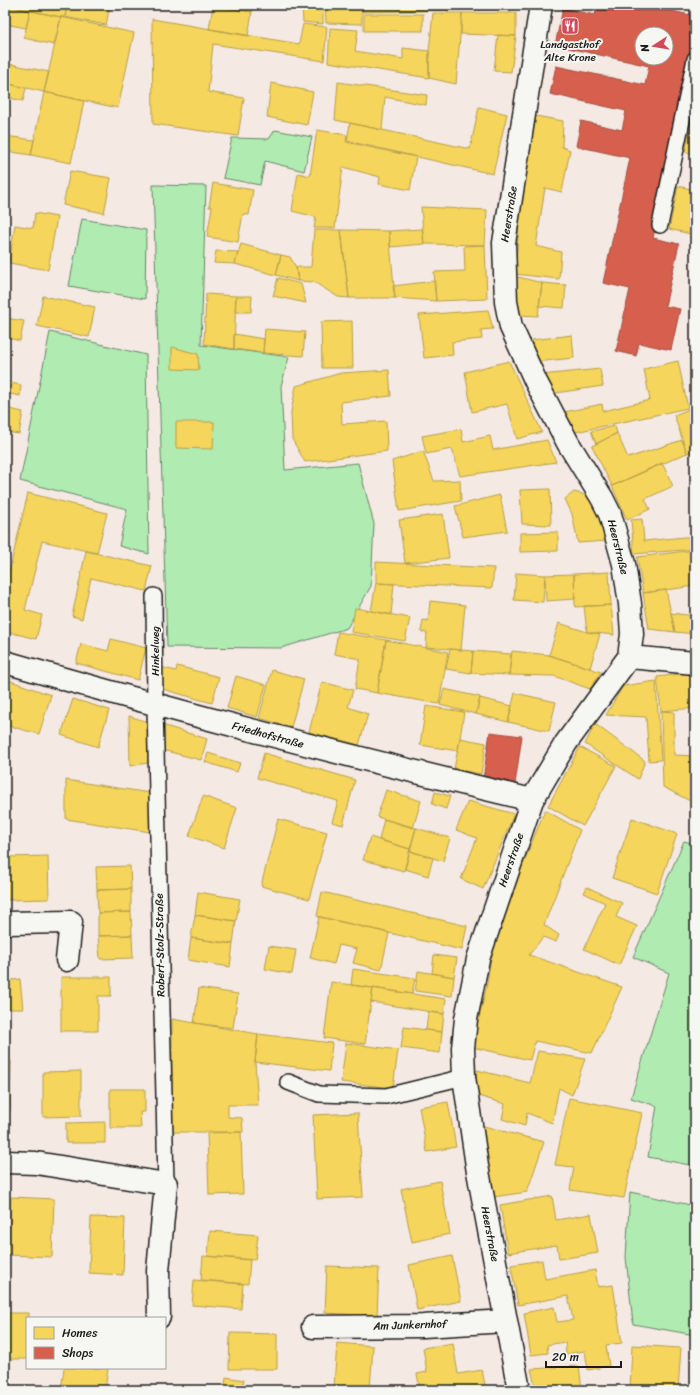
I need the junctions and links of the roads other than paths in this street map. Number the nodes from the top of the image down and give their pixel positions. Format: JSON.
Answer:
{"nodes":[{"id":1,"x":541,"y":5,"type":"edge"},
{"id":2,"x":695,"y":59,"type":"edge"},
{"id":3,"x":660,"y":225,"type":"dead end"},
{"id":4,"x":154,"y":596,"type":"dead end"},
{"id":5,"x":629,"y":657,"type":"junction"},
{"id":6,"x":5,"y":662,"type":"edge"},
{"id":7,"x":695,"y":663,"type":"edge"},
{"id":8,"x":155,"y":706,"type":"junction"},
{"id":9,"x":532,"y":800,"type":"junction"},
{"id":10,"x":5,"y":923,"type":"edge"},
{"id":11,"x":67,"y":960,"type":"dead end"},
{"id":12,"x":464,"y":1077,"type":"junction"},
{"id":13,"x":288,"y":1082,"type":"dead end"},
{"id":14,"x":5,"y":1162,"type":"edge"},
{"id":15,"x":166,"y":1184,"type":"junction"},
{"id":16,"x":159,"y":1317,"type":"dead end"},
{"id":17,"x":506,"y":1321,"type":"junction"},
{"id":18,"x":313,"y":1327,"type":"dead end"},
{"id":19,"x":519,"y":1390,"type":"edge"}],
"edges":[{"from":1,"to":5,"type":"street","name":"Heerstraße"},
{"from":2,"to":3,"type":"lane"},
{"from":4,"to":8,"type":"lane","name":"Hinkelweg"},
{"from":5,"to":7,"type":"street"},
{"from":5,"to":9,"type":"street","name":"Heerstraße"},
{"from":6,"to":8,"type":"street","name":"Friedhofstraße"},
{"from":8,"to":9,"type":"street","name":"Friedhofstraße"},
{"from":8,"to":15,"type":"lane","name":"Robert-Stolz-Straße"},
{"from":9,"to":12,"type":"street","name":"Heerstraße"},
{"from":10,"to":11,"type":"street"},
{"from":12,"to":13,"type":"lane"},
{"from":12,"to":17,"type":"street","name":"Heerstraße"},
{"from":14,"to":15,"type":"street"},
{"from":15,"to":16,"type":"street","name":"Robert-Stolz-Straße"},
{"from":17,"to":18,"type":"street","name":"Am Junkernhof"},
{"from":17,"to":19,"type":"street","name":"Heerstraße"}]}
